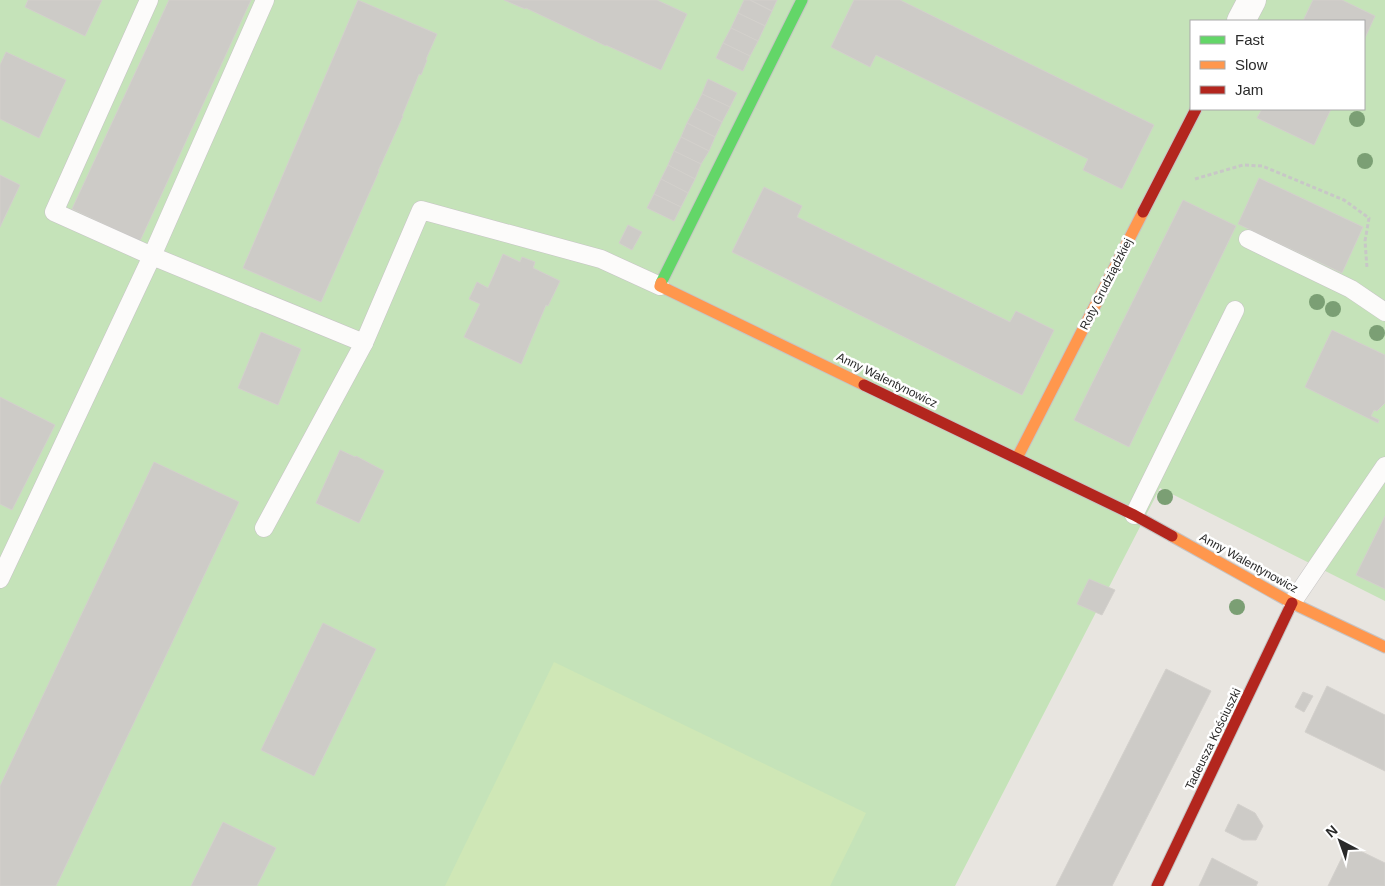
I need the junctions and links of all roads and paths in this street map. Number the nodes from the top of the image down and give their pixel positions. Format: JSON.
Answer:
{"nodes":[{"id":1,"x":148,"y":0,"type":"edge"},
{"id":2,"x":266,"y":0,"type":"edge"},
{"id":3,"x":802,"y":0,"type":"edge"},
{"id":4,"x":1252,"y":0,"type":"edge"},
{"id":5,"x":1242,"y":20,"type":"edge"},
{"id":6,"x":1195,"y":110,"type":"edge"},
{"id":7,"x":1188,"y":181,"type":"dead end"},
{"id":8,"x":1248,"y":239,"type":"dead end"},
{"id":9,"x":152,"y":256,"type":"junction"},
{"id":10,"x":660,"y":286,"type":"junction"},
{"id":11,"x":1235,"y":310,"type":"dead end"},
{"id":12,"x":1384,"y":311,"type":"edge"},
{"id":13,"x":364,"y":343,"type":"junction"},
{"id":14,"x":1017,"y":458,"type":"junction"},
{"id":15,"x":1385,"y":466,"type":"edge"},
{"id":16,"x":1134,"y":515,"type":"junction"},
{"id":17,"x":264,"y":528,"type":"dead end"},
{"id":18,"x":0,"y":579,"type":"edge"},
{"id":19,"x":1292,"y":603,"type":"junction"},
{"id":20,"x":1385,"y":647,"type":"edge"},
{"id":21,"x":1157,"y":886,"type":"edge"}],
"edges":[{"from":1,"to":9,"type":"lane"},
{"from":2,"to":9,"type":"lane"},
{"from":3,"to":10,"type":"street"},
{"from":4,"to":5,"type":"street"},
{"from":6,"to":14,"type":"street","name":"Roty Grudziądzkiej"},
{"from":7,"to":12,"type":"path"},
{"from":8,"to":12,"type":"lane"},
{"from":9,"to":13,"type":"lane"},
{"from":9,"to":18,"type":"lane"},
{"from":10,"to":13,"type":"lane"},
{"from":10,"to":14,"type":"street","name":"Anny Walentynowicz"},
{"from":11,"to":16,"type":"lane"},
{"from":13,"to":17,"type":"lane"},
{"from":14,"to":16,"type":"street","name":"Anny Walentynowicz"},
{"from":15,"to":19,"type":"lane"},
{"from":16,"to":19,"type":"street","name":"Anny Walentynowicz"},
{"from":19,"to":20,"type":"street","name":"Anny Walentynowicz"},
{"from":19,"to":21,"type":"street","name":"Tadeusza Kościuszki"}]}
